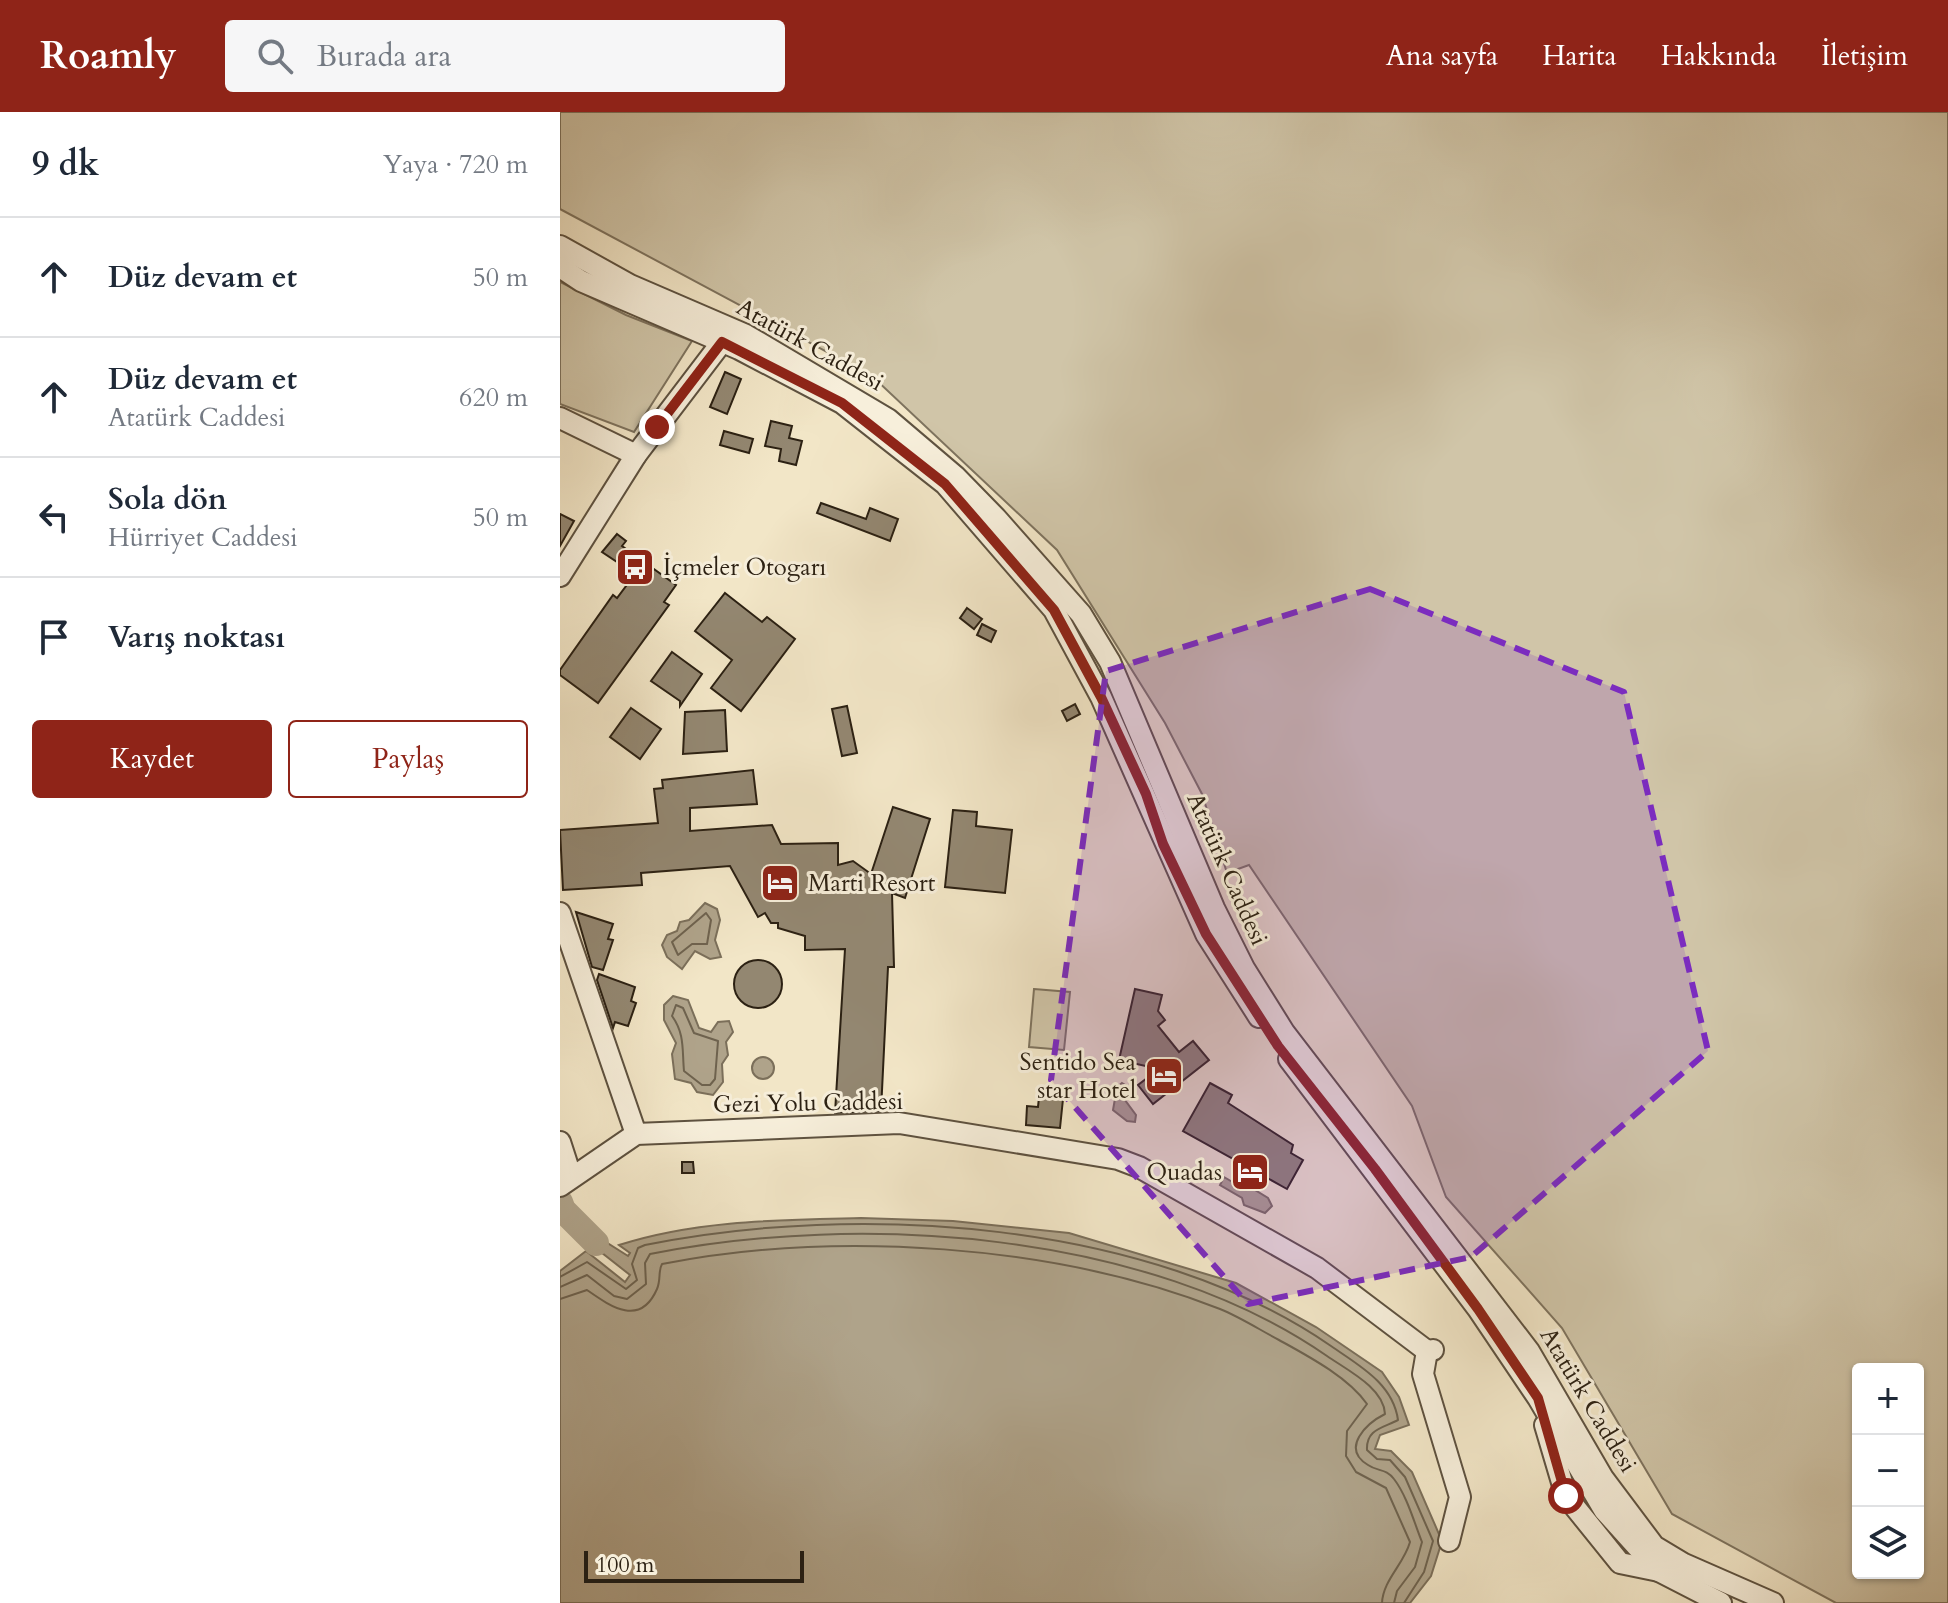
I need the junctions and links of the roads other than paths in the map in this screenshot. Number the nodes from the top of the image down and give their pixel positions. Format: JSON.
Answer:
{"nodes":[{"id":1,"x":560,"y":246,"type":"edge"},
{"id":2,"x":560,"y":267,"type":"edge"},
{"id":3,"x":722,"y":342,"type":"junction"},
{"id":4,"x":560,"y":418,"type":"edge"},
{"id":5,"x":636,"y":455,"type":"junction"},
{"id":6,"x":560,"y":576,"type":"edge"},
{"id":7,"x":560,"y":913,"type":"edge"},
{"id":8,"x":636,"y":1134,"type":"junction"},
{"id":9,"x":560,"y":1142,"type":"edge"},
{"id":10,"x":565,"y":1182,"type":"edge"},
{"id":11,"x":1449,"y":1541,"type":"dead end"},
{"id":12,"x":1721,"y":1603,"type":"edge"},
{"id":13,"x":1773,"y":1603,"type":"edge"}],
"edges":[{"from":1,"to":13,"type":"street","name":"Atatürk Caddesi"},
{"from":2,"to":3,"type":"street","name":"Atatürk Caddesi"},
{"from":3,"to":5,"type":"street"},
{"from":3,"to":12,"type":"street","name":"Atatürk Caddesi"},
{"from":4,"to":5,"type":"street"},
{"from":5,"to":6,"type":"street"},
{"from":7,"to":8,"type":"street"},
{"from":8,"to":10,"type":"street"},
{"from":8,"to":11,"type":"street","name":"Gezi Yolu Caddesi"},
{"from":9,"to":10,"type":"street"}]}
